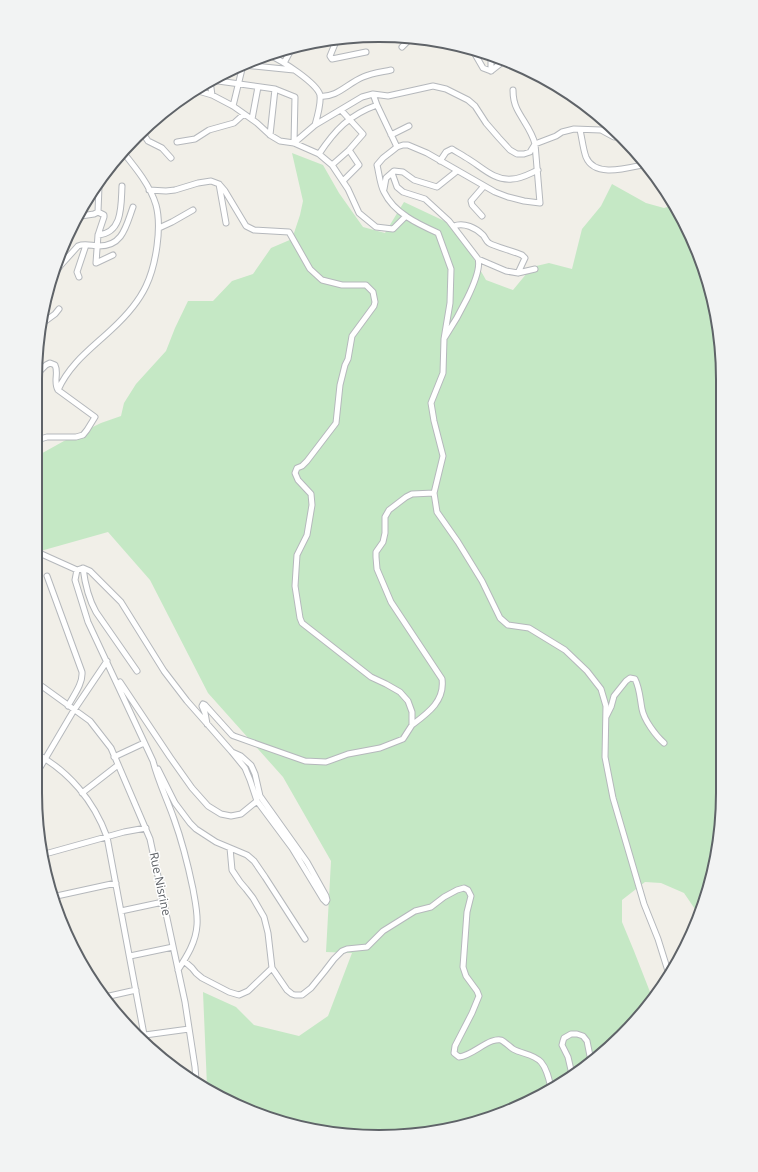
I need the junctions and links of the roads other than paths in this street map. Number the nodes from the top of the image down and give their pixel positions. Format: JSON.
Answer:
{"nodes":[{"id":1,"x":406,"y":43,"type":"edge"},
{"id":2,"x":335,"y":45,"type":"edge"},
{"id":3,"x":402,"y":47,"type":"dead end"},
{"id":4,"x":366,"y":52,"type":"dead end"},
{"id":5,"x":289,"y":54,"type":"edge"},
{"id":6,"x":476,"y":56,"type":"edge"},
{"id":7,"x":276,"y":58,"type":"edge"},
{"id":8,"x":491,"y":62,"type":"edge"},
{"id":9,"x":284,"y":63,"type":"junction"},
{"id":10,"x":499,"y":65,"type":"edge"},
{"id":11,"x":255,"y":66,"type":"edge"},
{"id":12,"x":295,"y":70,"type":"junction"},
{"id":13,"x":391,"y":70,"type":"dead end"},
{"id":14,"x":491,"y":71,"type":"junction"},
{"id":15,"x":241,"y":72,"type":"edge"},
{"id":16,"x":220,"y":82,"type":"edge"},
{"id":17,"x":238,"y":84,"type":"junction"},
{"id":18,"x":211,"y":87,"type":"edge"},
{"id":19,"x":258,"y":87,"type":"junction"},
{"id":20,"x":275,"y":89,"type":"junction"},
{"id":21,"x":512,"y":90,"type":"dead end"},
{"id":22,"x":203,"y":92,"type":"edge"},
{"id":23,"x":374,"y":94,"type":"junction"},
{"id":24,"x":212,"y":95,"type":"junction"},
{"id":25,"x":320,"y":96,"type":"junction"},
{"id":26,"x":377,"y":105,"type":"junction"},
{"id":27,"x":233,"y":106,"type":"junction"},
{"id":28,"x":341,"y":110,"type":"junction"},
{"id":29,"x":244,"y":114,"type":"junction"},
{"id":30,"x":350,"y":119,"type":"junction"},
{"id":31,"x":252,"y":120,"type":"junction"},
{"id":32,"x":316,"y":125,"type":"junction"},
{"id":33,"x":410,"y":126,"type":"dead end"},
{"id":34,"x":580,"y":130,"type":"junction"},
{"id":35,"x":391,"y":135,"type":"junction"},
{"id":36,"x":611,"y":135,"type":"edge"},
{"id":37,"x":270,"y":136,"type":"junction"},
{"id":38,"x":145,"y":137,"type":"edge"},
{"id":39,"x":177,"y":142,"type":"dead end"},
{"id":40,"x":294,"y":143,"type":"junction"},
{"id":41,"x":535,"y":144,"type":"junction"},
{"id":42,"x":397,"y":147,"type":"junction"},
{"id":43,"x":349,"y":150,"type":"junction"},
{"id":44,"x":319,"y":154,"type":"junction"},
{"id":45,"x":127,"y":156,"type":"edge"},
{"id":46,"x":171,"y":158,"type":"dead end"},
{"id":47,"x":440,"y":161,"type":"junction"},
{"id":48,"x":332,"y":165,"type":"junction"},
{"id":49,"x":639,"y":166,"type":"edge"},
{"id":50,"x":538,"y":170,"type":"junction"},
{"id":51,"x":457,"y":171,"type":"junction"},
{"id":52,"x":392,"y":173,"type":"junction"},
{"id":53,"x":343,"y":181,"type":"junction"},
{"id":54,"x":219,"y":184,"type":"junction"},
{"id":55,"x":122,"y":186,"type":"dead end"},
{"id":56,"x":484,"y":186,"type":"junction"},
{"id":57,"x":149,"y":190,"type":"junction"},
{"id":58,"x":100,"y":191,"type":"edge"},
{"id":59,"x":384,"y":192,"type":"junction"},
{"id":60,"x":133,"y":207,"type":"dead end"},
{"id":61,"x":193,"y":210,"type":"dead end"},
{"id":62,"x":98,"y":212,"type":"junction"},
{"id":63,"x":84,"y":216,"type":"edge"},
{"id":64,"x":406,"y":216,"type":"junction"},
{"id":65,"x":482,"y":216,"type":"dead end"},
{"id":66,"x":226,"y":223,"type":"dead end"},
{"id":67,"x":454,"y":226,"type":"junction"},
{"id":68,"x":159,"y":228,"type":"junction"},
{"id":69,"x":98,"y":235,"type":"junction"},
{"id":70,"x":86,"y":245,"type":"junction"},
{"id":71,"x":96,"y":246,"type":"junction"},
{"id":72,"x":113,"y":255,"type":"dead end"},
{"id":73,"x":478,"y":259,"type":"junction"},
{"id":74,"x":63,"y":262,"type":"edge"},
{"id":75,"x":535,"y":269,"type":"dead end"},
{"id":76,"x":518,"y":273,"type":"junction"},
{"id":77,"x":79,"y":277,"type":"dead end"},
{"id":78,"x":59,"y":310,"type":"dead end"},
{"id":79,"x":47,"y":320,"type":"edge"},
{"id":80,"x":444,"y":339,"type":"junction"},
{"id":81,"x":42,"y":369,"type":"edge"},
{"id":82,"x":58,"y":390,"type":"junction"},
{"id":83,"x":42,"y":438,"type":"edge"},
{"id":84,"x":434,"y":493,"type":"junction"},
{"id":85,"x":42,"y":554,"type":"edge"},
{"id":86,"x":83,"y":568,"type":"junction"},
{"id":87,"x":77,"y":570,"type":"junction"},
{"id":88,"x":47,"y":576,"type":"dead end"},
{"id":89,"x":107,"y":661,"type":"junction"},
{"id":90,"x":111,"y":670,"type":"junction"},
{"id":91,"x":137,"y":671,"type":"dead end"},
{"id":92,"x":42,"y":686,"type":"edge"},
{"id":93,"x":68,"y":706,"type":"junction"},
{"id":94,"x":74,"y":710,"type":"junction"},
{"id":95,"x":606,"y":718,"type":"junction"},
{"id":96,"x":207,"y":724,"type":"junction"},
{"id":97,"x":412,"y":726,"type":"junction"},
{"id":98,"x":144,"y":743,"type":"junction"},
{"id":99,"x":664,"y":743,"type":"dead end"},
{"id":100,"x":232,"y":752,"type":"junction"},
{"id":101,"x":42,"y":756,"type":"edge"},
{"id":102,"x":114,"y":757,"type":"junction"},
{"id":103,"x":46,"y":758,"type":"junction"},
{"id":104,"x":153,"y":761,"type":"junction"},
{"id":105,"x":42,"y":765,"type":"edge"},
{"id":106,"x":118,"y":765,"type":"junction"},
{"id":107,"x":82,"y":792,"type":"junction"},
{"id":108,"x":257,"y":801,"type":"junction"},
{"id":109,"x":146,"y":828,"type":"junction"},
{"id":110,"x":107,"y":837,"type":"junction"},
{"id":111,"x":230,"y":848,"type":"junction"},
{"id":112,"x":47,"y":853,"type":"edge"},
{"id":113,"x":116,"y":884,"type":"junction"},
{"id":114,"x":58,"y":896,"type":"edge"},
{"id":115,"x":163,"y":902,"type":"junction"},
{"id":116,"x":121,"y":911,"type":"junction"},
{"id":117,"x":305,"y":939,"type":"dead end"},
{"id":118,"x":173,"y":947,"type":"junction"},
{"id":119,"x":130,"y":956,"type":"junction"},
{"id":120,"x":184,"y":961,"type":"junction"},
{"id":121,"x":272,"y":968,"type":"junction"},
{"id":122,"x":667,"y":968,"type":"edge"},
{"id":123,"x":178,"y":970,"type":"junction"},
{"id":124,"x":136,"y":990,"type":"junction"},
{"id":125,"x":110,"y":996,"type":"edge"},
{"id":126,"x":188,"y":1029,"type":"junction"},
{"id":127,"x":144,"y":1034,"type":"edge"},
{"id":128,"x":148,"y":1037,"type":"edge"},
{"id":129,"x":590,"y":1055,"type":"edge"},
{"id":130,"x":571,"y":1069,"type":"edge"},
{"id":131,"x":196,"y":1075,"type":"edge"},
{"id":132,"x":550,"y":1084,"type":"edge"}],
"edges":[{"from":1,"to":3,"type":"street"},
{"from":2,"to":4,"type":"street"},
{"from":5,"to":9,"type":"street"},
{"from":6,"to":14,"type":"street"},
{"from":7,"to":9,"type":"street"},
{"from":8,"to":14,"type":"street"},
{"from":9,"to":12,"type":"street"},
{"from":10,"to":14,"type":"street"},
{"from":11,"to":12,"type":"street"},
{"from":12,"to":25,"type":"street"},
{"from":13,"to":25,"type":"street"},
{"from":15,"to":17,"type":"street"},
{"from":16,"to":17,"type":"street"},
{"from":17,"to":19,"type":"street"},
{"from":17,"to":27,"type":"street"},
{"from":18,"to":24,"type":"street"},
{"from":19,"to":20,"type":"street"},
{"from":19,"to":31,"type":"street"},
{"from":20,"to":37,"type":"street"},
{"from":20,"to":40,"type":"street"},
{"from":21,"to":41,"type":"street"},
{"from":22,"to":24,"type":"street"},
{"from":23,"to":26,"type":"street"},
{"from":23,"to":28,"type":"street"},
{"from":23,"to":41,"type":"street"},
{"from":24,"to":27,"type":"street"},
{"from":25,"to":32,"type":"street"},
{"from":26,"to":30,"type":"street"},
{"from":26,"to":35,"type":"street"},
{"from":27,"to":29,"type":"street"},
{"from":28,"to":30,"type":"street"},
{"from":28,"to":32,"type":"street"},
{"from":29,"to":31,"type":"street"},
{"from":29,"to":39,"type":"street"},
{"from":30,"to":43,"type":"street"},
{"from":30,"to":44,"type":"street"},
{"from":31,"to":37,"type":"street"},
{"from":32,"to":40,"type":"street"},
{"from":33,"to":35,"type":"street"},
{"from":34,"to":36,"type":"street"},
{"from":34,"to":41,"type":"street"},
{"from":34,"to":49,"type":"street"},
{"from":35,"to":42,"type":"street"},
{"from":37,"to":40,"type":"street"},
{"from":38,"to":46,"type":"street"},
{"from":40,"to":44,"type":"street"},
{"from":41,"to":50,"type":"street"},
{"from":42,"to":47,"type":"street"},
{"from":42,"to":59,"type":"street"},
{"from":43,"to":48,"type":"street"},
{"from":43,"to":53,"type":"street"},
{"from":44,"to":48,"type":"street"},
{"from":45,"to":57,"type":"street"},
{"from":47,"to":50,"type":"street"},
{"from":47,"to":51,"type":"street"},
{"from":48,"to":53,"type":"street"},
{"from":50,"to":56,"type":"street"},
{"from":51,"to":52,"type":"street"},
{"from":51,"to":56,"type":"street"},
{"from":52,"to":59,"type":"street"},
{"from":52,"to":67,"type":"street"},
{"from":53,"to":64,"type":"street"},
{"from":54,"to":57,"type":"street"},
{"from":54,"to":66,"type":"street"},
{"from":54,"to":97,"type":"street"},
{"from":55,"to":69,"type":"street"},
{"from":56,"to":65,"type":"street"},
{"from":57,"to":68,"type":"street"},
{"from":58,"to":62,"type":"street"},
{"from":59,"to":64,"type":"street"},
{"from":60,"to":71,"type":"street"},
{"from":61,"to":68,"type":"street"},
{"from":62,"to":63,"type":"street"},
{"from":62,"to":69,"type":"street"},
{"from":64,"to":80,"type":"street"},
{"from":67,"to":73,"type":"street"},
{"from":67,"to":76,"type":"street"},
{"from":68,"to":82,"type":"street"},
{"from":69,"to":71,"type":"street"},
{"from":70,"to":71,"type":"street"},
{"from":70,"to":74,"type":"street"},
{"from":70,"to":77,"type":"street"},
{"from":71,"to":72,"type":"street"},
{"from":73,"to":76,"type":"street"},
{"from":73,"to":80,"type":"street"},
{"from":75,"to":76,"type":"street"},
{"from":78,"to":79,"type":"street"},
{"from":80,"to":84,"type":"street"},
{"from":81,"to":82,"type":"street"},
{"from":82,"to":83,"type":"street"},
{"from":84,"to":95,"type":"street"},
{"from":84,"to":97,"type":"street"},
{"from":85,"to":87,"type":"street"},
{"from":86,"to":87,"type":"street"},
{"from":86,"to":91,"type":"street"},
{"from":86,"to":96,"type":"street"},
{"from":87,"to":89,"type":"street"},
{"from":88,"to":93,"type":"street"},
{"from":89,"to":90,"type":"street"},
{"from":89,"to":94,"type":"street"},
{"from":90,"to":98,"type":"street"},
{"from":90,"to":108,"type":"street"},
{"from":92,"to":93,"type":"street","name":"Rue Nisrine"},
{"from":93,"to":94,"type":"street","name":"Rue Nisrine"},
{"from":94,"to":102,"type":"street","name":"Rue Nisrine"},
{"from":94,"to":103,"type":"street"},
{"from":95,"to":99,"type":"street"},
{"from":95,"to":122,"type":"street"},
{"from":96,"to":97,"type":"street"},
{"from":96,"to":100,"type":"street"},
{"from":98,"to":102,"type":"street"},
{"from":98,"to":104,"type":"street"},
{"from":100,"to":108,"type":"street"},
{"from":100,"to":108,"type":"street"},
{"from":101,"to":103,"type":"street"},
{"from":102,"to":106,"type":"street","name":"Rue Nisrine"},
{"from":103,"to":105,"type":"street"},
{"from":103,"to":107,"type":"street"},
{"from":104,"to":111,"type":"street"},
{"from":104,"to":120,"type":"street"},
{"from":106,"to":107,"type":"street"},
{"from":106,"to":109,"type":"street","name":"Rue Nisrine"},
{"from":107,"to":110,"type":"street"},
{"from":109,"to":110,"type":"street"},
{"from":109,"to":115,"type":"street","name":"Rue Nisrine"},
{"from":110,"to":112,"type":"street"},
{"from":110,"to":113,"type":"street"},
{"from":111,"to":117,"type":"street"},
{"from":111,"to":121,"type":"street"},
{"from":113,"to":114,"type":"street"},
{"from":113,"to":116,"type":"street"},
{"from":115,"to":116,"type":"street"},
{"from":115,"to":118,"type":"street","name":"Rue Nisrine"},
{"from":116,"to":119,"type":"street"},
{"from":118,"to":119,"type":"street"},
{"from":118,"to":123,"type":"street","name":"Rue Nisrine"},
{"from":119,"to":124,"type":"street"},
{"from":120,"to":121,"type":"street"},
{"from":120,"to":123,"type":"street"},
{"from":121,"to":132,"type":"street"},
{"from":123,"to":126,"type":"street","name":"Rue Nisrine"},
{"from":124,"to":125,"type":"street"},
{"from":124,"to":127,"type":"street"},
{"from":126,"to":128,"type":"street"},
{"from":126,"to":131,"type":"street","name":"Rue Nisrine"},
{"from":129,"to":130,"type":"street"}]}
